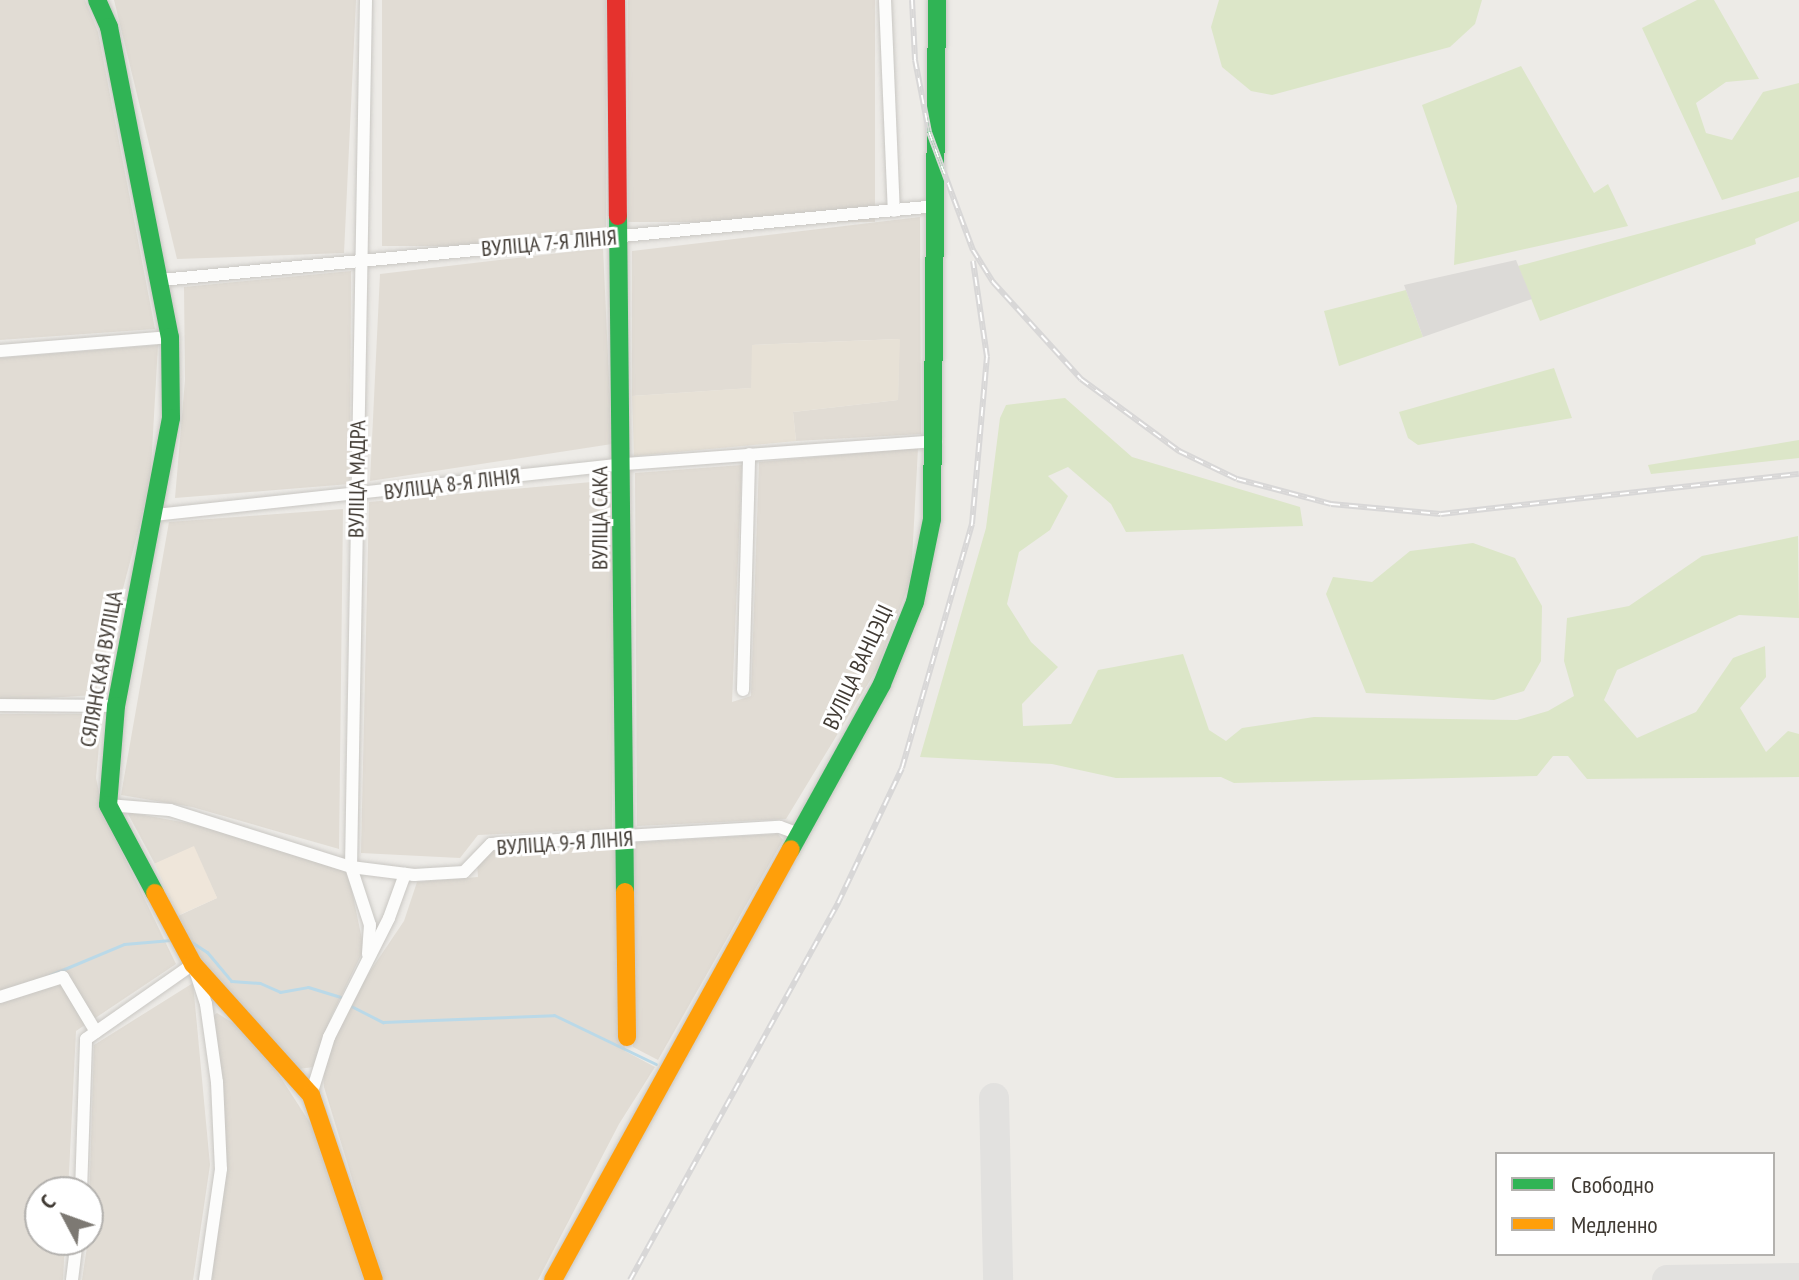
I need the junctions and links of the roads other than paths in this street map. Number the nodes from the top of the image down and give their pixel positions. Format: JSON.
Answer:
{"nodes":[{"id":1,"x":97,"y":0,"type":"edge"},
{"id":2,"x":366,"y":0,"type":"edge"},
{"id":3,"x":616,"y":0,"type":"edge"},
{"id":4,"x":885,"y":0,"type":"edge"},
{"id":5,"x":937,"y":0,"type":"edge"},
{"id":6,"x":937,"y":206,"type":"junction"},
{"id":7,"x":894,"y":211,"type":"junction"},
{"id":8,"x":618,"y":237,"type":"junction"},
{"id":9,"x":362,"y":259,"type":"junction"},
{"id":10,"x":161,"y":280,"type":"junction"},
{"id":11,"x":170,"y":337,"type":"junction"},
{"id":12,"x":0,"y":351,"type":"edge"},
{"id":13,"x":936,"y":441,"type":"junction"},
{"id":14,"x":749,"y":454,"type":"junction"},
{"id":15,"x":624,"y":464,"type":"junction"},
{"id":16,"x":356,"y":495,"type":"junction"},
{"id":17,"x":155,"y":515,"type":"junction"},
{"id":18,"x":743,"y":690,"type":"dead end"},
{"id":19,"x":0,"y":705,"type":"edge"},
{"id":20,"x":116,"y":706,"type":"junction"},
{"id":21,"x":108,"y":805,"type":"junction"},
{"id":22,"x":799,"y":834,"type":"junction"},
{"id":23,"x":623,"y":838,"type":"junction"},
{"id":24,"x":351,"y":867,"type":"junction"},
{"id":25,"x":405,"y":874,"type":"junction"},
{"id":26,"x":368,"y":954,"type":"junction"},
{"id":27,"x":193,"y":964,"type":"junction"},
{"id":28,"x":0,"y":997,"type":"edge"},
{"id":29,"x":96,"y":1032,"type":"junction"},
{"id":30,"x":627,"y":1037,"type":"dead end"},
{"id":31,"x":311,"y":1095,"type":"junction"},
{"id":32,"x":82,"y":1176,"type":"edge"},
{"id":33,"x":75,"y":1256,"type":"edge"},
{"id":34,"x":72,"y":1280,"type":"edge"},
{"id":35,"x":205,"y":1280,"type":"edge"},
{"id":36,"x":374,"y":1280,"type":"edge"},
{"id":37,"x":553,"y":1280,"type":"edge"}],
"edges":[{"from":1,"to":10,"type":"street","name":"СЯЛЯНСКАЯ ВУЛІЦА"},
{"from":2,"to":9,"type":"street","name":"ВУЛІЦА МАДРА"},
{"from":3,"to":8,"type":"street","name":"ВУЛІЦА САКА"},
{"from":4,"to":7,"type":"street"},
{"from":5,"to":6,"type":"street","name":"ВУЛІЦА ВАНЦЭЦІ"},
{"from":6,"to":7,"type":"street","name":"ВУЛІЦА 7-Я ЛІНІЯ"},
{"from":6,"to":13,"type":"street","name":"ВУЛІЦА ВАНЦЭЦІ"},
{"from":7,"to":8,"type":"street","name":"ВУЛІЦА 7-Я ЛІНІЯ"},
{"from":8,"to":9,"type":"street","name":"ВУЛІЦА 7-Я ЛІНІЯ"},
{"from":8,"to":15,"type":"street","name":"ВУЛІЦА САКА"},
{"from":9,"to":10,"type":"street","name":"ВУЛІЦА 7-Я ЛІНІЯ"},
{"from":9,"to":16,"type":"street","name":"ВУЛІЦА МАДРА"},
{"from":10,"to":11,"type":"street","name":"СЯЛЯНСКАЯ ВУЛІЦА"},
{"from":11,"to":12,"type":"street"},
{"from":11,"to":17,"type":"street","name":"СЯЛЯНСКАЯ ВУЛІЦА"},
{"from":13,"to":14,"type":"street","name":"ВУЛІЦА 8-Я ЛІНІЯ"},
{"from":13,"to":22,"type":"street","name":"ВУЛІЦА ВАНЦЭЦІ"},
{"from":14,"to":15,"type":"street","name":"ВУЛІЦА 8-Я ЛІНІЯ"},
{"from":14,"to":18,"type":"street"},
{"from":15,"to":16,"type":"street","name":"ВУЛІЦА 8-Я ЛІНІЯ"},
{"from":15,"to":23,"type":"street","name":"ВУЛІЦА САКА"},
{"from":16,"to":17,"type":"street","name":"ВУЛІЦА 8-Я ЛІНІЯ"},
{"from":16,"to":24,"type":"street","name":"ВУЛІЦА МАДРА"},
{"from":17,"to":20,"type":"street","name":"СЯЛЯНСКАЯ ВУЛІЦА"},
{"from":19,"to":20,"type":"street"},
{"from":20,"to":21,"type":"street","name":"СЯЛЯНСКАЯ ВУЛІЦА"},
{"from":21,"to":24,"type":"street","name":"ВУЛІЦА 9-Я ЛІНІЯ"},
{"from":21,"to":27,"type":"street"},
{"from":22,"to":23,"type":"street","name":"ВУЛІЦА 9-Я ЛІНІЯ"},
{"from":22,"to":37,"type":"street","name":"ВУЛІЦА ВАНЦЭЦІ"},
{"from":23,"to":25,"type":"street","name":"ВУЛІЦА 9-Я ЛІНІЯ"},
{"from":23,"to":30,"type":"street","name":"ВУЛІЦА САКА"},
{"from":24,"to":25,"type":"street","name":"ВУЛІЦА 9-Я ЛІНІЯ"},
{"from":24,"to":26,"type":"street","name":"ВУЛІЦА МАДРА"},
{"from":25,"to":26,"type":"street","name":"ВУЛІЦА МАДРА"},
{"from":26,"to":31,"type":"street","name":"ВУЛІЦА МАДРА"},
{"from":27,"to":29,"type":"street"},
{"from":27,"to":31,"type":"street"},
{"from":27,"to":35,"type":"street"},
{"from":28,"to":29,"type":"street"},
{"from":29,"to":32,"type":"street"},
{"from":31,"to":36,"type":"street"},
{"from":33,"to":34,"type":"street"}]}
